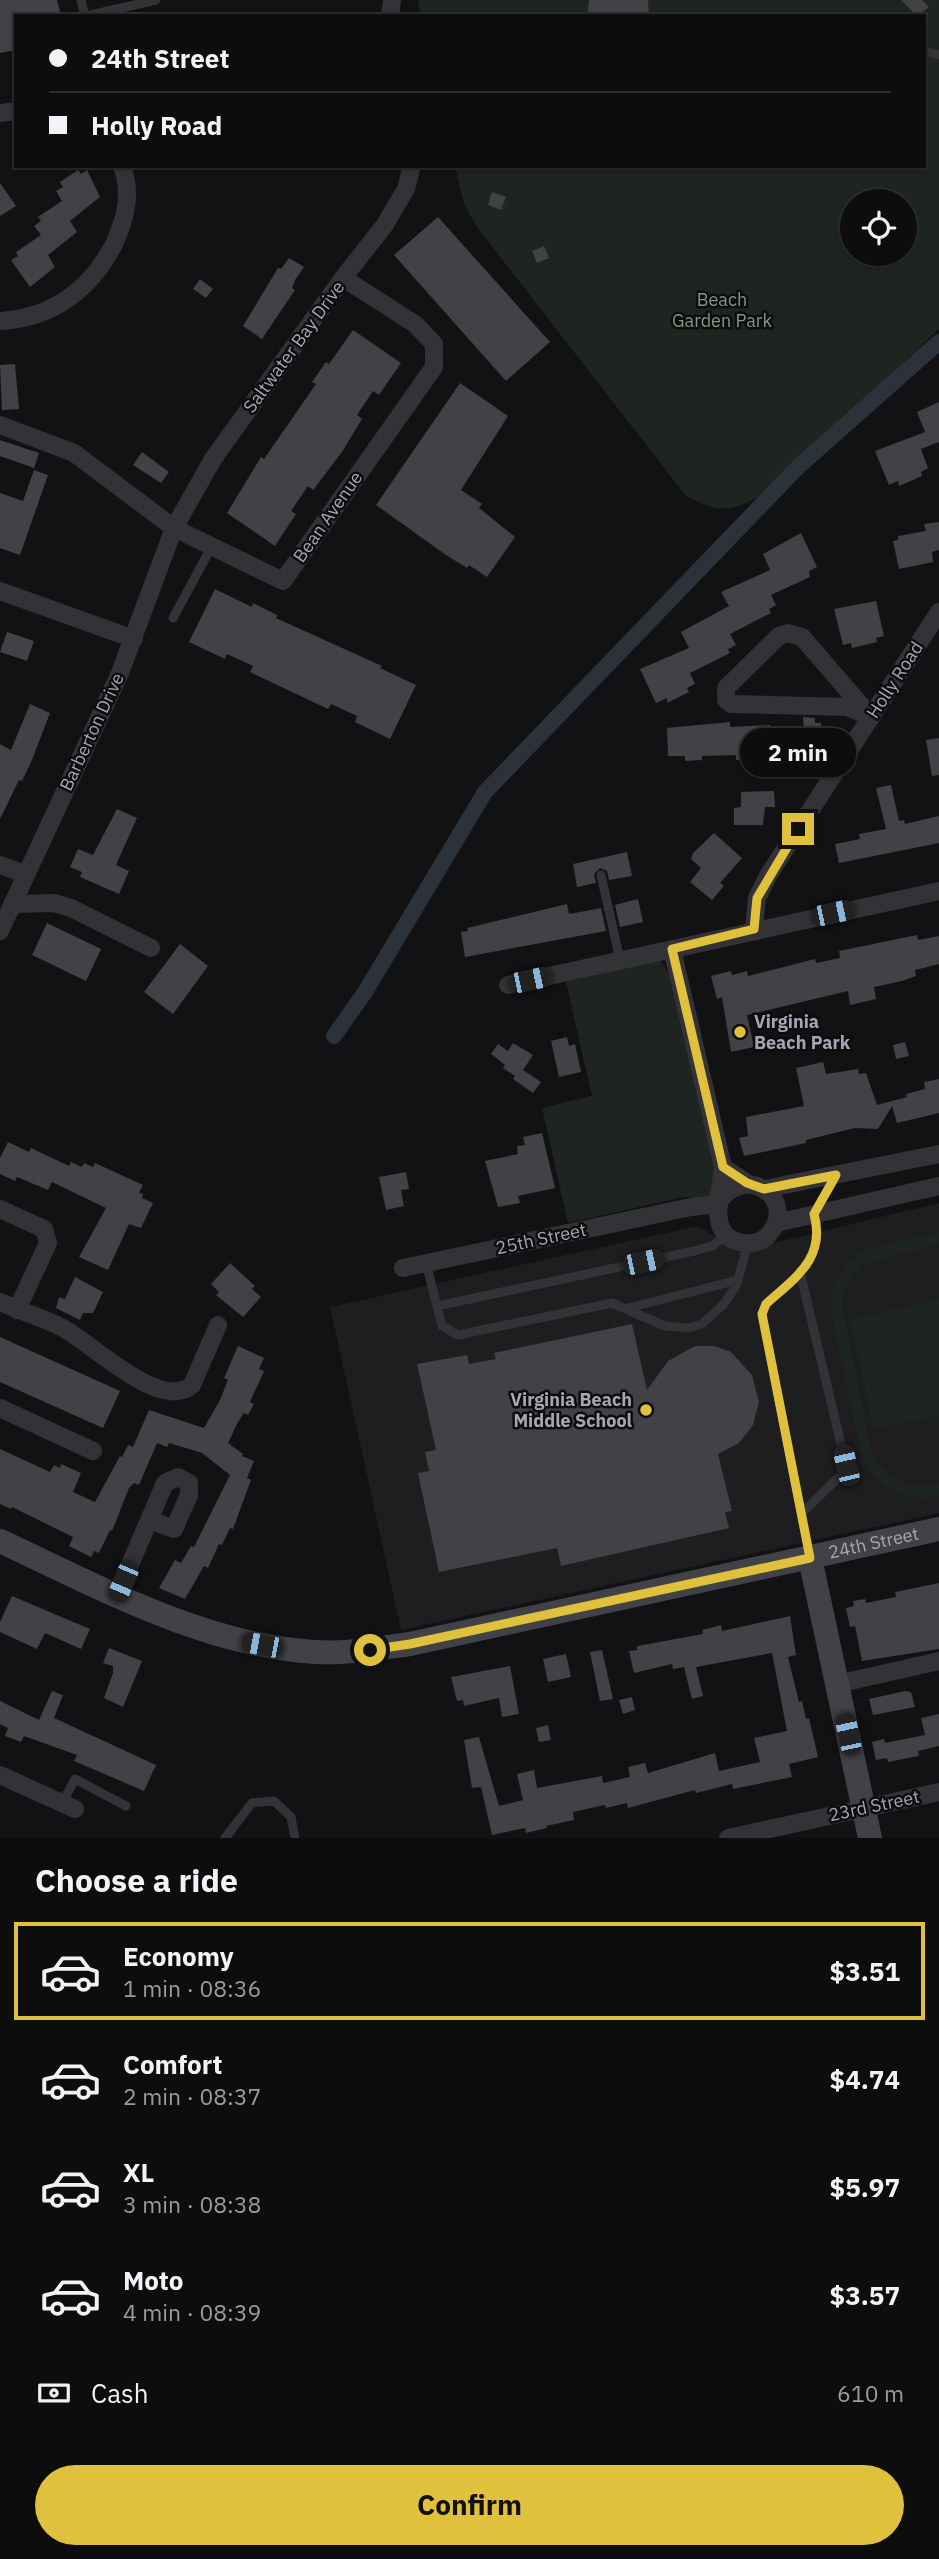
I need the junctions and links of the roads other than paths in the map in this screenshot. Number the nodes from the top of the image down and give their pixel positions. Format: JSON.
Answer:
{"nodes":[{"id":1,"x":156,"y":0,"type":"edge"},
{"id":2,"x":94,"y":14,"type":"edge"},
{"id":3,"x":122,"y":168,"type":"edge"},
{"id":4,"x":411,"y":168,"type":"edge"},
{"id":5,"x":342,"y":278,"type":"junction"},
{"id":6,"x":0,"y":321,"type":"edge"},
{"id":7,"x":0,"y":425,"type":"edge"},
{"id":8,"x":174,"y":528,"type":"junction"},
{"id":9,"x":212,"y":546,"type":"junction"},
{"id":10,"x":0,"y":591,"type":"edge"},
{"id":11,"x":939,"y":612,"type":"edge"},
{"id":12,"x":173,"y":618,"type":"dead end"},
{"id":13,"x":134,"y":639,"type":"junction"},
{"id":14,"x":871,"y":717,"type":"junction"},
{"id":15,"x":0,"y":865,"type":"edge"},
{"id":16,"x":24,"y":874,"type":"junction"},
{"id":17,"x":601,"y":876,"type":"dead end"},
{"id":18,"x":939,"y":891,"type":"edge"},
{"id":19,"x":12,"y":904,"type":"junction"},
{"id":20,"x":754,"y":929,"type":"junction"},
{"id":21,"x":0,"y":931,"type":"edge"},
{"id":22,"x":151,"y":948,"type":"dead end"},
{"id":23,"x":672,"y":949,"type":"junction"},
{"id":24,"x":620,"y":960,"type":"junction"},
{"id":25,"x":508,"y":985,"type":"dead end"},
{"id":26,"x":939,"y":1154,"type":"edge"},
{"id":27,"x":723,"y":1167,"type":"junction"},
{"id":28,"x":836,"y":1175,"type":"junction"},
{"id":29,"x":756,"y":1186,"type":"junction"},
{"id":30,"x":939,"y":1186,"type":"edge"},
{"id":31,"x":719,"y":1202,"type":"junction"},
{"id":32,"x":0,"y":1209,"type":"edge"},
{"id":33,"x":678,"y":1210,"type":"junction"},
{"id":34,"x":814,"y":1214,"type":"junction"},
{"id":35,"x":776,"y":1223,"type":"junction"},
{"id":36,"x":723,"y":1231,"type":"junction"},
{"id":37,"x":748,"y":1244,"type":"junction"},
{"id":38,"x":426,"y":1263,"type":"junction"},
{"id":39,"x":404,"y":1268,"type":"dead end"},
{"id":40,"x":800,"y":1272,"type":"junction"},
{"id":41,"x":738,"y":1280,"type":"junction"},
{"id":42,"x":0,"y":1302,"type":"edge"},
{"id":43,"x":437,"y":1306,"type":"junction"},
{"id":44,"x":628,"y":1308,"type":"junction"},
{"id":45,"x":18,"y":1310,"type":"junction"},
{"id":46,"x":218,"y":1325,"type":"dead end"},
{"id":47,"x":0,"y":1408,"type":"edge"},
{"id":48,"x":93,"y":1451,"type":"dead end"},
{"id":49,"x":803,"y":1512,"type":"junction"},
{"id":50,"x":150,"y":1520,"type":"dead end"},
{"id":51,"x":939,"y":1530,"type":"edge"},
{"id":52,"x":0,"y":1541,"type":"edge"},
{"id":53,"x":810,"y":1558,"type":"junction"},
{"id":54,"x":117,"y":1595,"type":"junction"},
{"id":55,"x":939,"y":1661,"type":"edge"},
{"id":56,"x":837,"y":1684,"type":"junction"},
{"id":57,"x":0,"y":1775,"type":"edge"},
{"id":58,"x":939,"y":1792,"type":"edge"},
{"id":59,"x":68,"y":1806,"type":"joint"},
{"id":60,"x":126,"y":1806,"type":"dead end"},
{"id":61,"x":864,"y":1808,"type":"junction"},
{"id":62,"x":225,"y":1838,"type":"edge"},
{"id":63,"x":295,"y":1838,"type":"edge"},
{"id":64,"x":727,"y":1838,"type":"edge"},
{"id":65,"x":870,"y":1838,"type":"edge"}],
"edges":[{"from":1,"to":2,"type":"lane"},
{"from":3,"to":6,"type":"street"},
{"from":4,"to":5,"type":"street","name":"Saltwater Bay Drive"},
{"from":5,"to":8,"type":"street","name":"Saltwater Bay Drive"},
{"from":5,"to":9,"type":"street","name":"Bean Avenue"},
{"from":7,"to":8,"type":"street","name":"Bean Avenue"},
{"from":8,"to":9,"type":"street","name":"Bean Avenue"},
{"from":8,"to":13,"type":"street","name":"Barberton Drive"},
{"from":9,"to":12,"type":"lane"},
{"from":10,"to":13,"type":"street"},
{"from":11,"to":14,"type":"street","name":"Holly Road"},
{"from":13,"to":16,"type":"street","name":"Barberton Drive"},
{"from":14,"to":14,"type":"street"},
{"from":14,"to":20,"type":"street","name":"Holly Road"},
{"from":15,"to":16,"type":"street"},
{"from":16,"to":19,"type":"street","name":"Barberton Drive"},
{"from":17,"to":24,"type":"lane"},
{"from":18,"to":20,"type":"street"},
{"from":19,"to":21,"type":"street","name":"Barberton Drive"},
{"from":19,"to":22,"type":"street"},
{"from":20,"to":23,"type":"street"},
{"from":23,"to":24,"type":"street"},
{"from":23,"to":27,"type":"street"},
{"from":24,"to":25,"type":"street"},
{"from":26,"to":28,"type":"street","name":"25th Street"},
{"from":27,"to":29,"type":"street"},
{"from":27,"to":31,"type":"street"},
{"from":28,"to":29,"type":"street","name":"25th Street"},
{"from":28,"to":34,"type":"lane"},
{"from":29,"to":31,"type":"street","name":"25th Street"},
{"from":29,"to":35,"type":"street"},
{"from":30,"to":34,"type":"street"},
{"from":31,"to":33,"type":"street","name":"25th Street"},
{"from":31,"to":36,"type":"street"},
{"from":32,"to":45,"type":"street"},
{"from":33,"to":36,"type":"street","name":"25th Street"},
{"from":33,"to":38,"type":"street","name":"25th Street"},
{"from":34,"to":35,"type":"street"},
{"from":34,"to":40,"type":"lane"},
{"from":35,"to":37,"type":"street"},
{"from":36,"to":37,"type":"street","name":"25th Street"},
{"from":36,"to":43,"type":"lane"},
{"from":37,"to":41,"type":"lane"},
{"from":38,"to":39,"type":"street","name":"25th Street"},
{"from":38,"to":43,"type":"lane"},
{"from":40,"to":49,"type":"lane"},
{"from":40,"to":49,"type":"lane"},
{"from":41,"to":44,"type":"lane"},
{"from":41,"to":44,"type":"lane"},
{"from":42,"to":45,"type":"street"},
{"from":43,"to":44,"type":"lane"},
{"from":45,"to":46,"type":"street"},
{"from":47,"to":48,"type":"street"},
{"from":49,"to":53,"type":"lane"},
{"from":50,"to":54,"type":"street"},
{"from":51,"to":53,"type":"street","name":"24th Street"},
{"from":52,"to":54,"type":"street","name":"24th Street"},
{"from":53,"to":54,"type":"street","name":"24th Street"},
{"from":53,"to":56,"type":"street"},
{"from":55,"to":56,"type":"street"},
{"from":56,"to":61,"type":"street"},
{"from":57,"to":59,"type":"street"},
{"from":58,"to":61,"type":"street","name":"23rd Street"},
{"from":59,"to":60,"type":"lane"},
{"from":61,"to":64,"type":"street","name":"23rd Street"},
{"from":61,"to":65,"type":"street"},
{"from":62,"to":63,"type":"lane"}]}
